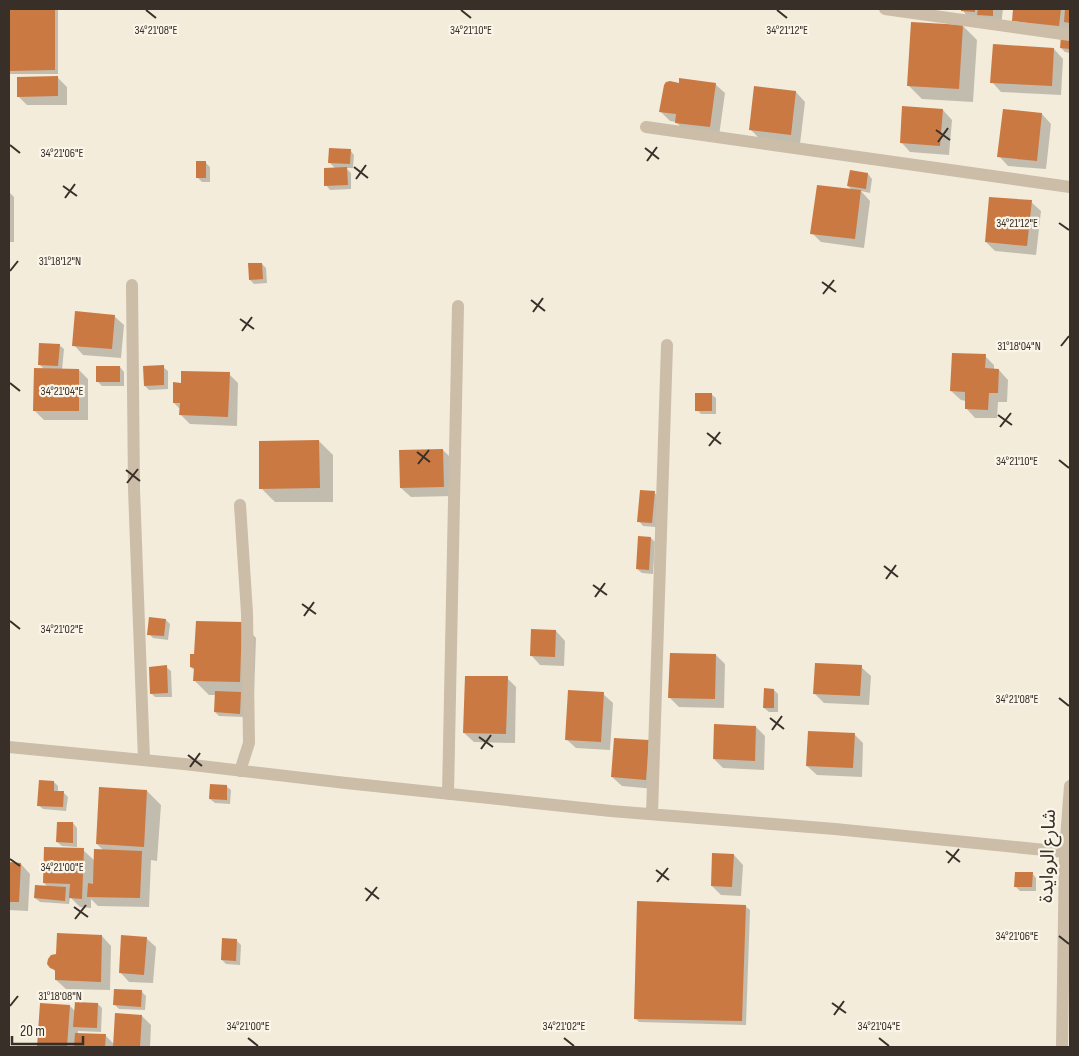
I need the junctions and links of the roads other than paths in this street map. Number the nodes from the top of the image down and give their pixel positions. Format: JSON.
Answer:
{"nodes":[{"id":1,"x":885,"y":9,"type":"edge"},
{"id":2,"x":1070,"y":35,"type":"edge"},
{"id":3,"x":646,"y":127,"type":"dead end"},
{"id":4,"x":1070,"y":187,"type":"edge"},
{"id":5,"x":132,"y":285,"type":"dead end"},
{"id":6,"x":458,"y":306,"type":"dead end"},
{"id":7,"x":667,"y":345,"type":"dead end"},
{"id":8,"x":240,"y":505,"type":"dead end"},
{"id":9,"x":9,"y":747,"type":"edge"},
{"id":10,"x":144,"y":760,"type":"junction"},
{"id":11,"x":240,"y":770,"type":"junction"},
{"id":12,"x":1070,"y":786,"type":"edge"},
{"id":13,"x":448,"y":794,"type":"junction"},
{"id":14,"x":652,"y":814,"type":"junction"},
{"id":15,"x":1069,"y":816,"type":"edge"},
{"id":16,"x":1065,"y":852,"type":"junction"},
{"id":17,"x":1062,"y":1047,"type":"edge"}],
"edges":[{"from":1,"to":2,"type":"street"},
{"from":3,"to":4,"type":"street"},
{"from":5,"to":10,"type":"street"},
{"from":6,"to":13,"type":"street"},
{"from":7,"to":14,"type":"street"},
{"from":8,"to":11,"type":"street"},
{"from":9,"to":10,"type":"street"},
{"from":10,"to":11,"type":"street"},
{"from":11,"to":13,"type":"street"},
{"from":12,"to":15,"type":"street","name":"شارع الروايدة"},
{"from":13,"to":14,"type":"street"},
{"from":14,"to":16,"type":"street"},
{"from":15,"to":16,"type":"street","name":"شارع الروايدة"},
{"from":16,"to":17,"type":"street","name":"شارع الروايدة"}]}
